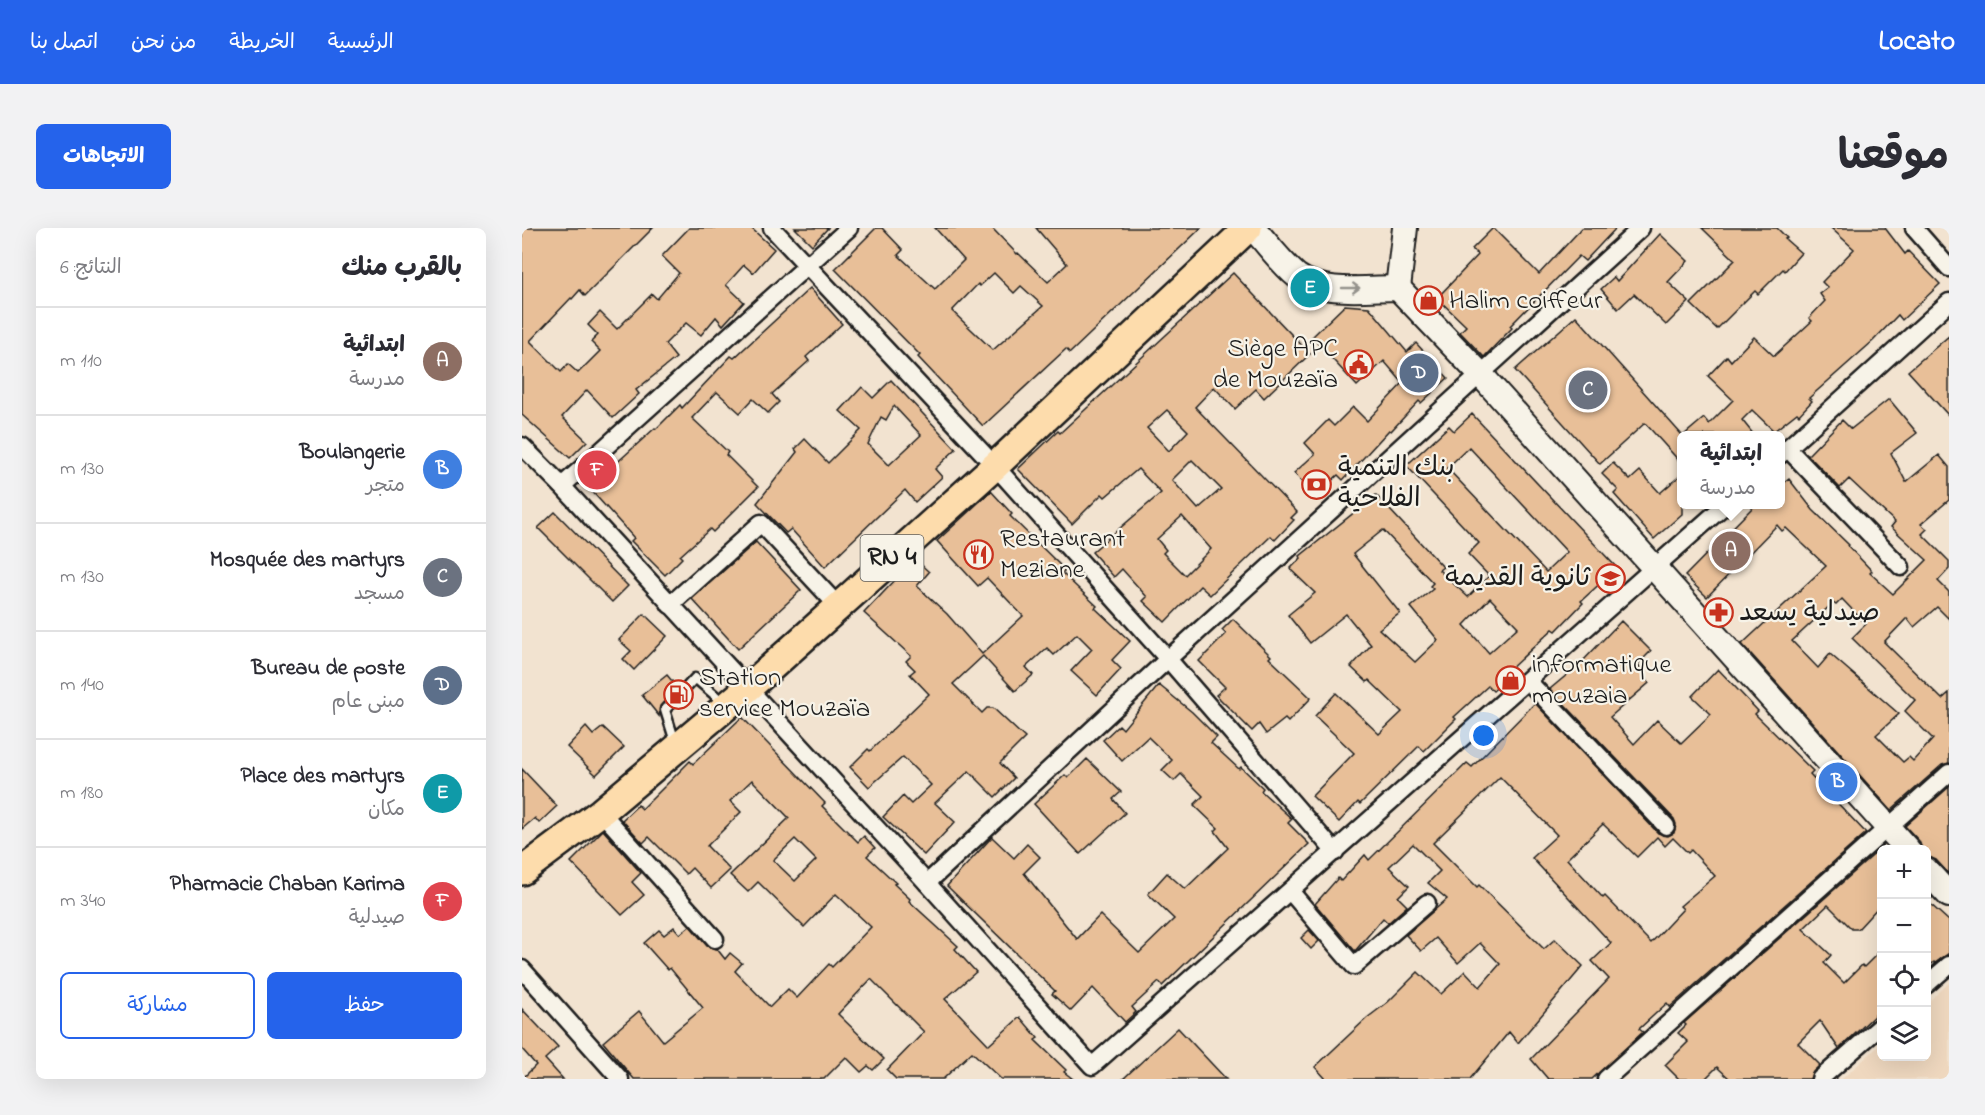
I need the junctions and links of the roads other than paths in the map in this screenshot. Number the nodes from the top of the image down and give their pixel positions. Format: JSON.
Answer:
{"nodes":[{"id":1,"x":772,"y":228,"type":"edge"},
{"id":2,"x":849,"y":228,"type":"edge"},
{"id":3,"x":1248,"y":228,"type":"edge"},
{"id":4,"x":1253,"y":228,"type":"edge"},
{"id":5,"x":1405,"y":228,"type":"edge"},
{"id":6,"x":1641,"y":228,"type":"edge"},
{"id":7,"x":1914,"y":228,"type":"edge"},
{"id":8,"x":806,"y":267,"type":"junction"},
{"id":9,"x":1949,"y":268,"type":"edge"},
{"id":10,"x":1398,"y":288,"type":"junction"},
{"id":11,"x":1949,"y":302,"type":"edge"},
{"id":12,"x":1481,"y":375,"type":"junction"},
{"id":13,"x":522,"y":446,"type":"edge"},
{"id":14,"x":1785,"y":451,"type":"edge"},
{"id":15,"x":1785,"y":453,"type":"edge"},
{"id":16,"x":994,"y":466,"type":"junction"},
{"id":17,"x":562,"y":486,"type":"junction"},
{"id":18,"x":1720,"y":509,"type":"edge"},
{"id":19,"x":1901,"y":567,"type":"dead end"},
{"id":20,"x":1654,"y":569,"type":"junction"},
{"id":21,"x":670,"y":605,"type":"junction"},
{"id":22,"x":838,"y":606,"type":"junction"},
{"id":23,"x":1168,"y":659,"type":"junction"},
{"id":24,"x":1528,"y":681,"type":"junction"},
{"id":25,"x":737,"y":697,"type":"junction"},
{"id":26,"x":677,"y":748,"type":"junction"},
{"id":27,"x":1949,"y":773,"type":"edge"},
{"id":28,"x":601,"y":812,"type":"junction"},
{"id":29,"x":1666,"y":826,"type":"dead end"},
{"id":30,"x":1888,"y":828,"type":"junction"},
{"id":31,"x":1904,"y":845,"type":"edge"},
{"id":32,"x":1335,"y":852,"type":"junction"},
{"id":33,"x":522,"y":870,"type":"edge"},
{"id":34,"x":1931,"y":875,"type":"edge"},
{"id":35,"x":927,"y":883,"type":"junction"},
{"id":36,"x":1290,"y":891,"type":"junction"},
{"id":37,"x":1949,"y":895,"type":"edge"},
{"id":38,"x":1427,"y":903,"type":"dead end"},
{"id":39,"x":715,"y":939,"type":"dead end"},
{"id":40,"x":1949,"y":965,"type":"edge"},
{"id":41,"x":522,"y":969,"type":"edge"},
{"id":42,"x":1931,"y":981,"type":"edge"},
{"id":43,"x":1877,"y":1029,"type":"edge"},
{"id":44,"x":1092,"y":1073,"type":"edge"},
{"id":45,"x":620,"y":1079,"type":"edge"},
{"id":46,"x":1606,"y":1079,"type":"edge"},
{"id":47,"x":1820,"y":1079,"type":"edge"}],
"edges":[{"from":1,"to":8,"type":"street"},
{"from":2,"to":8,"type":"street"},
{"from":3,"to":16,"type":"main road","number":"RN 4"},
{"from":4,"to":10,"type":"main road","one_way":true},
{"from":5,"to":10,"type":"main road"},
{"from":6,"to":12,"type":"street"},
{"from":7,"to":9,"type":"street"},
{"from":8,"to":16,"type":"street"},
{"from":8,"to":17,"type":"street"},
{"from":10,"to":12,"type":"main road"},
{"from":11,"to":14,"type":"street"},
{"from":12,"to":20,"type":"main road"},
{"from":12,"to":23,"type":"street"},
{"from":13,"to":17,"type":"street"},
{"from":15,"to":19,"type":"street"},
{"from":16,"to":22,"type":"main road","number":"RN 4"},
{"from":16,"to":23,"type":"street"},
{"from":17,"to":21,"type":"street"},
{"from":18,"to":20,"type":"street"},
{"from":20,"to":24,"type":"street"},
{"from":20,"to":30,"type":"main road"},
{"from":21,"to":22,"type":"street"},
{"from":21,"to":25,"type":"street"},
{"from":22,"to":25,"type":"main road","number":"RN 4"},
{"from":23,"to":32,"type":"street"},
{"from":23,"to":35,"type":"street"},
{"from":24,"to":29,"type":"street"},
{"from":24,"to":32,"type":"street"},
{"from":25,"to":26,"type":"main road","number":"RN 4"},
{"from":25,"to":26,"type":"lane"},
{"from":25,"to":35,"type":"street"},
{"from":26,"to":28,"type":"main road","number":"RN 4"},
{"from":27,"to":30,"type":"street"},
{"from":28,"to":33,"type":"main road","number":"RN 4"},
{"from":28,"to":39,"type":"street"},
{"from":30,"to":31,"type":"main road"},
{"from":30,"to":46,"type":"street"},
{"from":32,"to":36,"type":"street"},
{"from":34,"to":37,"type":"main road"},
{"from":35,"to":44,"type":"street"},
{"from":36,"to":38,"type":"street"},
{"from":36,"to":44,"type":"street"},
{"from":40,"to":42,"type":"street"},
{"from":41,"to":45,"type":"street"},
{"from":43,"to":47,"type":"street"}]}
